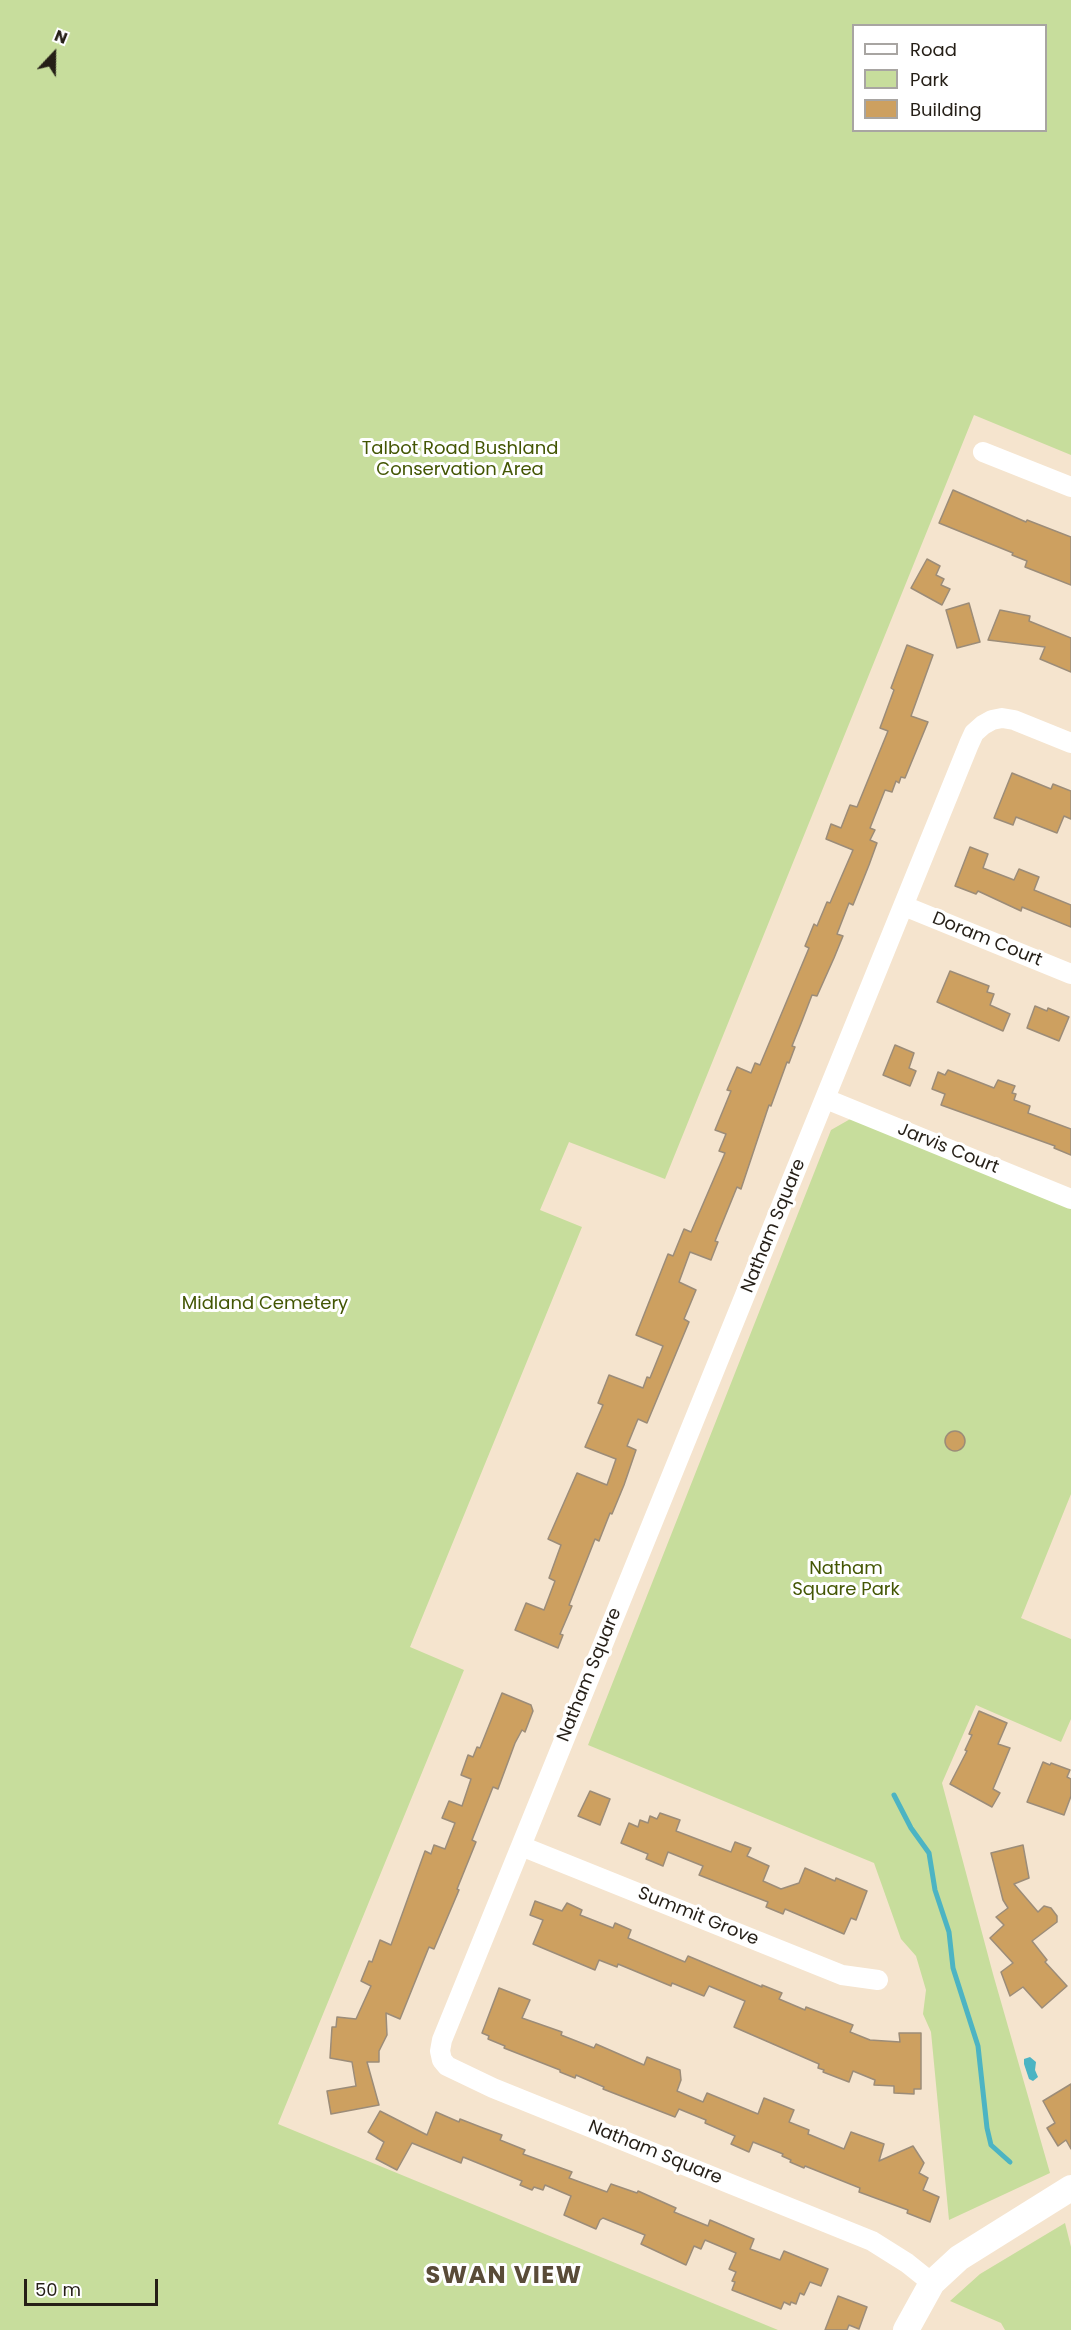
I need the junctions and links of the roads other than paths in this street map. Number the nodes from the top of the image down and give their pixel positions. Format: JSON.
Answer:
{"nodes":[{"id":1,"x":983,"y":452,"type":"dead end"},
{"id":2,"x":1071,"y":487,"type":"edge"},
{"id":3,"x":1071,"y":743,"type":"edge"},
{"id":4,"x":903,"y":906,"type":"junction"},
{"id":5,"x":1071,"y":974,"type":"edge"},
{"id":6,"x":826,"y":1100,"type":"junction"},
{"id":7,"x":1071,"y":1199,"type":"edge"},
{"id":8,"x":521,"y":1846,"type":"junction"},
{"id":9,"x":878,"y":1980,"type":"dead end"},
{"id":10,"x":1071,"y":2188,"type":"edge"},
{"id":11,"x":932,"y":2283,"type":"junction"},
{"id":12,"x":906,"y":2330,"type":"edge"}],
"edges":[{"from":1,"to":2,"type":"street"},
{"from":3,"to":4,"type":"street","name":"Natham Square"},
{"from":4,"to":5,"type":"street","name":"Doram Court"},
{"from":4,"to":6,"type":"street","name":"Natham Square"},
{"from":6,"to":7,"type":"street","name":"Jarvis Court"},
{"from":6,"to":8,"type":"street","name":"Natham Square"},
{"from":8,"to":9,"type":"street","name":"Summit Grove"},
{"from":8,"to":11,"type":"street","name":"Natham Square"},
{"from":10,"to":11,"type":"street"},
{"from":11,"to":12,"type":"street"}]}
